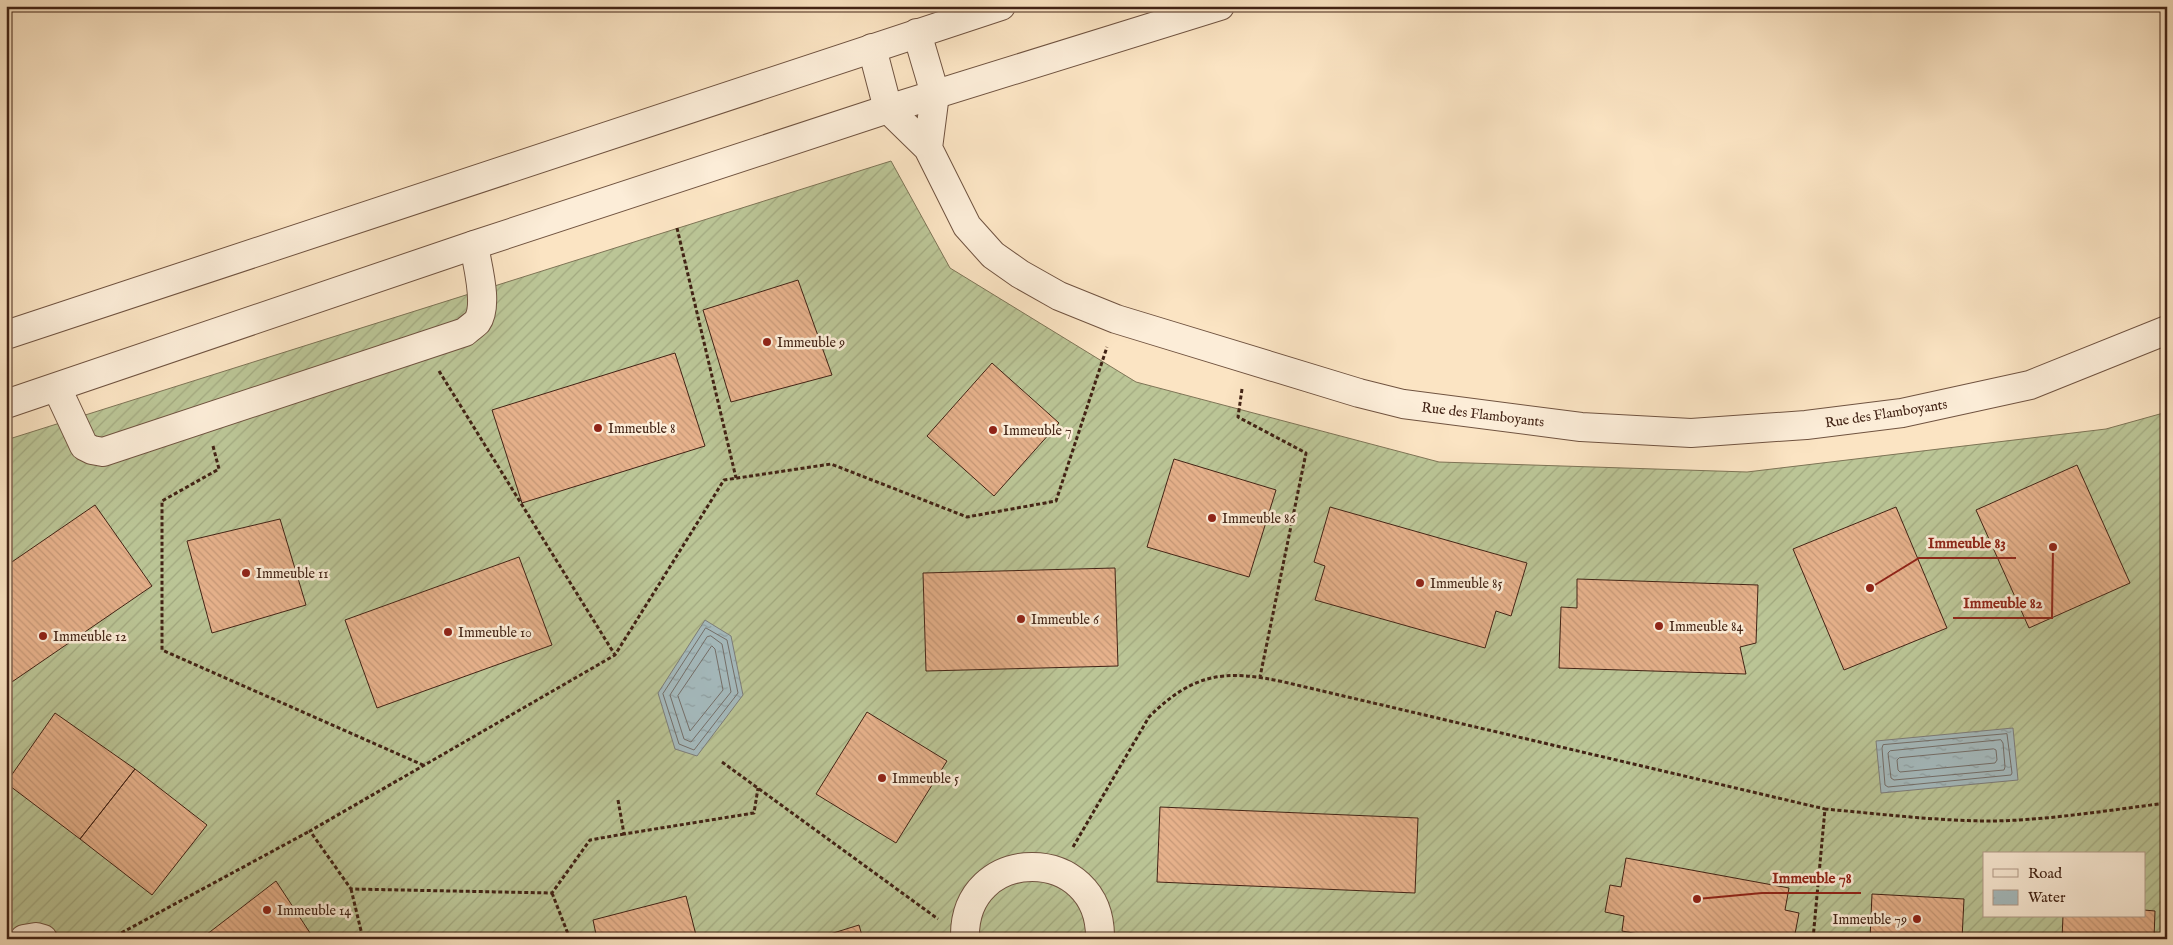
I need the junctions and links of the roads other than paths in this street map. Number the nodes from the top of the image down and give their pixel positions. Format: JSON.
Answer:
{"nodes":[{"id":1,"x":1001,"y":6,"type":"edge"},
{"id":2,"x":1220,"y":6,"type":"edge"},
{"id":3,"x":917,"y":33,"type":"junction"},
{"id":4,"x":872,"y":48,"type":"junction"},
{"id":5,"x":935,"y":94,"type":"junction"},
{"id":6,"x":888,"y":109,"type":"junction"},
{"id":7,"x":928,"y":148,"type":"junction"},
{"id":8,"x":474,"y":245,"type":"junction"},
{"id":9,"x":2167,"y":330,"type":"edge"},
{"id":10,"x":6,"y":334,"type":"edge"},
{"id":11,"x":56,"y":388,"type":"junction"},
{"id":12,"x":6,"y":404,"type":"edge"},
{"id":13,"x":964,"y":938,"type":"edge"},
{"id":14,"x":24,"y":939,"type":"edge"},
{"id":15,"x":43,"y":939,"type":"edge"},
{"id":16,"x":1100,"y":939,"type":"edge"}],
"edges":[{"from":1,"to":3,"type":"street"},
{"from":2,"to":5,"type":"street"},
{"from":3,"to":4,"type":"street"},
{"from":3,"to":5,"type":"street"},
{"from":4,"to":6,"type":"street"},
{"from":4,"to":10,"type":"street"},
{"from":5,"to":6,"type":"street"},
{"from":5,"to":7,"type":"street"},
{"from":6,"to":7,"type":"street"},
{"from":6,"to":8,"type":"street"},
{"from":7,"to":9,"type":"street","name":"Rue des Flamboyants"},
{"from":8,"to":11,"type":"street"},
{"from":8,"to":11,"type":"street"},
{"from":11,"to":12,"type":"street"},
{"from":13,"to":16,"type":"street"},
{"from":14,"to":15,"type":"street"}]}
